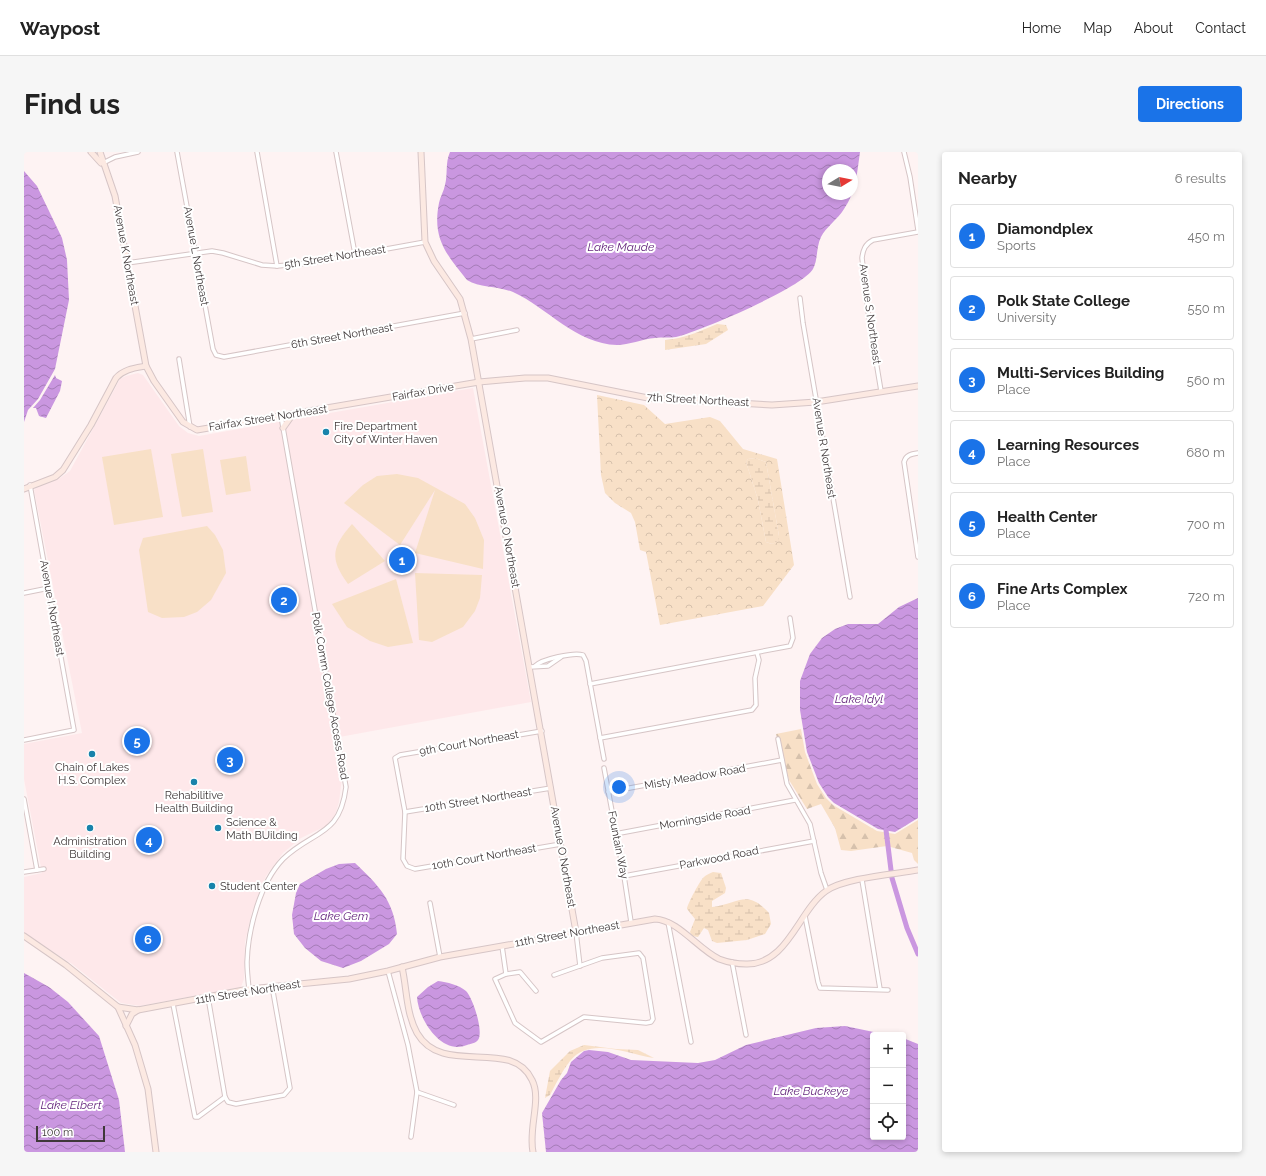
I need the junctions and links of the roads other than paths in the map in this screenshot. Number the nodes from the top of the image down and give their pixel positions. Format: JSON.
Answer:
{"nodes":[{"id":1,"x":91,"y":152,"type":"edge"},
{"id":2,"x":100,"y":152,"type":"edge"},
{"id":3,"x":138,"y":152,"type":"edge"},
{"id":4,"x":177,"y":152,"type":"edge"},
{"id":5,"x":256,"y":152,"type":"edge"},
{"id":6,"x":336,"y":152,"type":"edge"},
{"id":7,"x":421,"y":152,"type":"edge"},
{"id":8,"x":904,"y":152,"type":"edge"},
{"id":9,"x":102,"y":163,"type":"junction"},
{"id":10,"x":918,"y":231,"type":"edge"},
{"id":11,"x":425,"y":242,"type":"junction"},
{"id":12,"x":195,"y":253,"type":"junction"},
{"id":13,"x":354,"y":254,"type":"junction"},
{"id":14,"x":127,"y":263,"type":"junction"},
{"id":15,"x":277,"y":266,"type":"junction"},
{"id":16,"x":800,"y":298,"type":"dead end"},
{"id":17,"x":465,"y":313,"type":"junction"},
{"id":18,"x":517,"y":330,"type":"dead end"},
{"id":19,"x":471,"y":339,"type":"junction"},
{"id":20,"x":219,"y":357,"type":"joint"},
{"id":21,"x":179,"y":359,"type":"dead end"},
{"id":22,"x":146,"y":366,"type":"junction"},
{"id":23,"x":479,"y":382,"type":"junction"},
{"id":24,"x":918,"y":386,"type":"edge"},
{"id":25,"x":881,"y":391,"type":"junction"},
{"id":26,"x":367,"y":402,"type":"joint"},
{"id":27,"x":816,"y":402,"type":"junction"},
{"id":28,"x":293,"y":414,"type":"junction"},
{"id":29,"x":281,"y":416,"type":"junction"},
{"id":30,"x":190,"y":427,"type":"junction"},
{"id":31,"x":283,"y":428,"type":"junction"},
{"id":32,"x":918,"y":453,"type":"edge"},
{"id":33,"x":30,"y":486,"type":"junction"},
{"id":34,"x":24,"y":489,"type":"edge"},
{"id":35,"x":918,"y":557,"type":"edge"},
{"id":36,"x":49,"y":588,"type":"junction"},
{"id":37,"x":24,"y":593,"type":"edge"},
{"id":38,"x":850,"y":597,"type":"dead end"},
{"id":39,"x":790,"y":618,"type":"dead end"},
{"id":40,"x":758,"y":653,"type":"junction"},
{"id":41,"x":533,"y":666,"type":"junction"},
{"id":42,"x":590,"y":684,"type":"junction"},
{"id":43,"x":542,"y":731,"type":"junction"},
{"id":44,"x":600,"y":738,"type":"junction"},
{"id":45,"x":778,"y":739,"type":"dead end"},
{"id":46,"x":24,"y":740,"type":"edge"},
{"id":47,"x":604,"y":759,"type":"dead end"},
{"id":48,"x":782,"y":760,"type":"junction"},
{"id":49,"x":604,"y":768,"type":"dead end"},
{"id":50,"x":551,"y":788,"type":"junction"},
{"id":51,"x":608,"y":792,"type":"junction"},
{"id":52,"x":24,"y":799,"type":"edge"},
{"id":53,"x":795,"y":800,"type":"junction"},
{"id":54,"x":405,"y":812,"type":"junction"},
{"id":55,"x":615,"y":834,"type":"junction"},
{"id":56,"x":814,"y":841,"type":"junction"},
{"id":57,"x":561,"y":844,"type":"junction"},
{"id":58,"x":44,"y":869,"type":"dead end"},
{"id":59,"x":37,"y":870,"type":"junction"},
{"id":60,"x":918,"y":870,"type":"edge"},
{"id":61,"x":24,"y":872,"type":"edge"},
{"id":62,"x":624,"y":876,"type":"junction"},
{"id":63,"x":862,"y":880,"type":"junction"},
{"id":64,"x":827,"y":890,"type":"junction"},
{"id":65,"x":430,"y":903,"type":"dead end"},
{"id":66,"x":805,"y":916,"type":"junction"},
{"id":67,"x":631,"y":922,"type":"junction"},
{"id":68,"x":668,"y":922,"type":"junction"},
{"id":69,"x":576,"y":932,"type":"junction"},
{"id":70,"x":24,"y":936,"type":"edge"},
{"id":71,"x":502,"y":946,"type":"junction"},
{"id":72,"x":440,"y":957,"type":"junction"},
{"id":73,"x":732,"y":962,"type":"junction"},
{"id":74,"x":580,"y":966,"type":"junction"},
{"id":75,"x":402,"y":967,"type":"junction"},
{"id":76,"x":388,"y":971,"type":"junction"},
{"id":77,"x":506,"y":974,"type":"junction"},
{"id":78,"x":554,"y":974,"type":"dead end"},
{"id":79,"x":272,"y":986,"type":"junction"},
{"id":80,"x":880,"y":989,"type":"junction"},
{"id":81,"x":249,"y":990,"type":"junction"},
{"id":82,"x":888,"y":990,"type":"dead end"},
{"id":83,"x":536,"y":991,"type":"dead end"},
{"id":84,"x":208,"y":998,"type":"junction"},
{"id":85,"x":172,"y":1004,"type":"junction"},
{"id":86,"x":118,"y":1008,"type":"junction"},
{"id":87,"x":138,"y":1010,"type":"junction"},
{"id":88,"x":126,"y":1026,"type":"junction"},
{"id":89,"x":746,"y":1035,"type":"dead end"},
{"id":90,"x":691,"y":1042,"type":"dead end"},
{"id":91,"x":416,"y":1092,"type":"junction"},
{"id":92,"x":226,"y":1098,"type":"junction"},
{"id":93,"x":454,"y":1104,"type":"dead end"},
{"id":94,"x":411,"y":1137,"type":"dead end"},
{"id":95,"x":156,"y":1152,"type":"edge"},
{"id":96,"x":533,"y":1152,"type":"edge"}],
"edges":[{"from":1,"to":9,"type":"street","name":"Avenue K Northeast"},
{"from":2,"to":9,"type":"street","name":"Avenue K Northeast"},
{"from":3,"to":9,"type":"street"},
{"from":4,"to":12,"type":"street","name":"Avenue L Northeast"},
{"from":5,"to":15,"type":"street"},
{"from":6,"to":13,"type":"street"},
{"from":7,"to":11,"type":"street","name":"Avenue O Northeast"},
{"from":8,"to":10,"type":"street"},
{"from":9,"to":14,"type":"street","name":"Avenue K Northeast"},
{"from":10,"to":25,"type":"street","name":"Avenue S Northeast"},
{"from":11,"to":13,"type":"street","name":"5th Street Northeast"},
{"from":11,"to":17,"type":"street","name":"Avenue O Northeast"},
{"from":12,"to":14,"type":"street","name":"5th Street Northeast"},
{"from":12,"to":15,"type":"street","name":"5th Street Northeast"},
{"from":12,"to":20,"type":"street","name":"Avenue L Northeast"},
{"from":13,"to":15,"type":"street","name":"5th Street Northeast"},
{"from":14,"to":22,"type":"street","name":"Avenue K Northeast"},
{"from":16,"to":27,"type":"street","name":"Avenue R Northeast"},
{"from":17,"to":19,"type":"street","name":"Avenue O Northeast"},
{"from":17,"to":20,"type":"street","name":"6th Street Northeast"},
{"from":18,"to":19,"type":"street"},
{"from":19,"to":23,"type":"street","name":"Avenue O Northeast"},
{"from":21,"to":30,"type":"street"},
{"from":22,"to":30,"type":"street"},
{"from":22,"to":33,"type":"street"},
{"from":23,"to":26,"type":"street","name":"Fairfax Drive"},
{"from":23,"to":27,"type":"street","name":"7th Street Northeast"},
{"from":23,"to":41,"type":"street","name":"Avenue O Northeast"},
{"from":24,"to":25,"type":"street","name":"7th Street Northeast"},
{"from":25,"to":27,"type":"street","name":"7th Street Northeast"},
{"from":26,"to":28,"type":"street","name":"Fairfax Street Northeast"},
{"from":27,"to":38,"type":"street","name":"Avenue R Northeast"},
{"from":28,"to":29,"type":"street","name":"Fairfax Street Northeast"},
{"from":28,"to":31,"type":"street"},
{"from":29,"to":30,"type":"street","name":"Fairfax Street Northeast"},
{"from":29,"to":31,"type":"street","name":"Polk Comm College Access Road"},
{"from":31,"to":81,"type":"street","name":"Polk Comm College Access Road"},
{"from":32,"to":35,"type":"street"},
{"from":33,"to":34,"type":"street"},
{"from":33,"to":36,"type":"street","name":"Avenue I Northeast"},
{"from":36,"to":37,"type":"street"},
{"from":36,"to":46,"type":"street","name":"Avenue I Northeast"},
{"from":39,"to":40,"type":"street"},
{"from":40,"to":42,"type":"street"},
{"from":40,"to":44,"type":"street"},
{"from":41,"to":42,"type":"street"},
{"from":41,"to":43,"type":"street","name":"Avenue O Northeast"},
{"from":42,"to":44,"type":"street"},
{"from":43,"to":50,"type":"street","name":"Avenue O Northeast"},
{"from":43,"to":54,"type":"street","name":"9th Court Northeast"},
{"from":44,"to":47,"type":"street"},
{"from":45,"to":48,"type":"street"},
{"from":48,"to":51,"type":"street","name":"Misty Meadow Road"},
{"from":48,"to":53,"type":"street"},
{"from":49,"to":51,"type":"street","name":"Fountain Way"},
{"from":50,"to":54,"type":"street","name":"10th Street Northeast"},
{"from":50,"to":57,"type":"street","name":"Avenue O Northeast"},
{"from":51,"to":55,"type":"street","name":"Fountain Way"},
{"from":52,"to":59,"type":"street"},
{"from":53,"to":55,"type":"street","name":"Morningside Road"},
{"from":53,"to":56,"type":"street"},
{"from":54,"to":57,"type":"street","name":"10th Court Northeast"},
{"from":55,"to":62,"type":"street","name":"Fountain Way"},
{"from":56,"to":62,"type":"street","name":"Parkwood Road"},
{"from":56,"to":64,"type":"street"},
{"from":57,"to":69,"type":"street","name":"Avenue O Northeast"},
{"from":58,"to":59,"type":"street"},
{"from":59,"to":61,"type":"street"},
{"from":60,"to":63,"type":"street","name":"11th Street Northeast"},
{"from":62,"to":67,"type":"street","name":"Fountain Way"},
{"from":63,"to":64,"type":"street","name":"11th Street Northeast"},
{"from":63,"to":80,"type":"street"},
{"from":64,"to":66,"type":"street","name":"11th Street Northeast"},
{"from":65,"to":72,"type":"street"},
{"from":66,"to":73,"type":"street","name":"11th Street Northeast"},
{"from":66,"to":80,"type":"street"},
{"from":67,"to":68,"type":"street","name":"11th Street Northeast"},
{"from":67,"to":69,"type":"street","name":"11th Street Northeast"},
{"from":68,"to":73,"type":"street","name":"11th Street Northeast"},
{"from":68,"to":90,"type":"street"},
{"from":69,"to":71,"type":"street","name":"11th Street Northeast"},
{"from":69,"to":74,"type":"street"},
{"from":70,"to":86,"type":"street"},
{"from":71,"to":72,"type":"street","name":"11th Street Northeast"},
{"from":71,"to":77,"type":"street"},
{"from":72,"to":75,"type":"street","name":"11th Street Northeast"},
{"from":73,"to":89,"type":"street"},
{"from":74,"to":77,"type":"street"},
{"from":74,"to":78,"type":"street"},
{"from":75,"to":76,"type":"street","name":"11th Street Northeast"},
{"from":75,"to":96,"type":"street"},
{"from":76,"to":79,"type":"street","name":"11th Street Northeast"},
{"from":76,"to":91,"type":"street"},
{"from":77,"to":83,"type":"street"},
{"from":79,"to":81,"type":"street","name":"11th Street Northeast"},
{"from":79,"to":92,"type":"street"},
{"from":80,"to":82,"type":"street"},
{"from":81,"to":84,"type":"street","name":"11th Street Northeast"},
{"from":84,"to":85,"type":"street","name":"11th Street Northeast"},
{"from":84,"to":92,"type":"street"},
{"from":85,"to":87,"type":"street","name":"11th Street Northeast"},
{"from":85,"to":92,"type":"street"},
{"from":86,"to":87,"type":"street","name":"11th Street Northeast"},
{"from":86,"to":88,"type":"street"},
{"from":87,"to":88,"type":"street"},
{"from":88,"to":95,"type":"street"},
{"from":91,"to":93,"type":"street"},
{"from":91,"to":94,"type":"street"}]}
